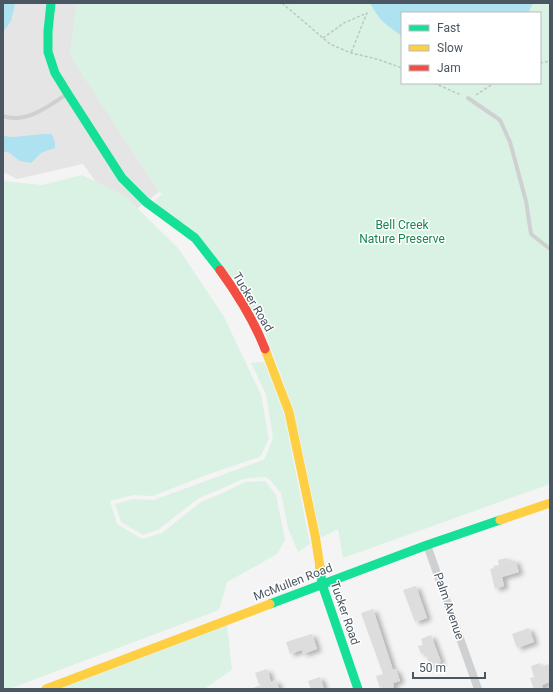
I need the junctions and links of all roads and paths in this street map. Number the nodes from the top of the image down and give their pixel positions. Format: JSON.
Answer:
{"nodes":[{"id":1,"x":51,"y":3,"type":"edge"},
{"id":2,"x":282,"y":3,"type":"edge"},
{"id":3,"x":323,"y":38,"type":"junction"},
{"id":4,"x":351,"y":53,"type":"junction"},
{"id":5,"x":401,"y":68,"type":"edge"},
{"id":6,"x":436,"y":84,"type":"edge"},
{"id":7,"x":493,"y":84,"type":"edge"},
{"id":8,"x":68,"y":94,"type":"junction"},
{"id":9,"x":468,"y":98,"type":"junction"},
{"id":10,"x":3,"y":116,"type":"edge"},
{"id":11,"x":550,"y":249,"type":"edge"},
{"id":12,"x":550,"y":502,"type":"edge"},
{"id":13,"x":427,"y":545,"type":"junction"},
{"id":14,"x":322,"y":584,"type":"junction"},
{"id":15,"x":46,"y":689,"type":"edge"},
{"id":16,"x":358,"y":689,"type":"edge"},
{"id":17,"x":478,"y":689,"type":"edge"}],
"edges":[{"from":1,"to":8,"type":"street","name":"Tucker Road"},
{"from":2,"to":3,"type":"path"},
{"from":3,"to":4,"type":"path"},
{"from":3,"to":4,"type":"path"},
{"from":4,"to":5,"type":"path"},
{"from":6,"to":9,"type":"path"},
{"from":7,"to":9,"type":"path"},
{"from":8,"to":10,"type":"lane"},
{"from":8,"to":14,"type":"street","name":"Tucker Road"},
{"from":9,"to":11,"type":"lane"},
{"from":12,"to":13,"type":"street","name":"McMullen Road"},
{"from":13,"to":14,"type":"street","name":"McMullen Road"},
{"from":13,"to":17,"type":"street","name":"Palm Avenue"},
{"from":14,"to":15,"type":"street","name":"McMullen Road"},
{"from":14,"to":16,"type":"street","name":"Tucker Road"}]}
